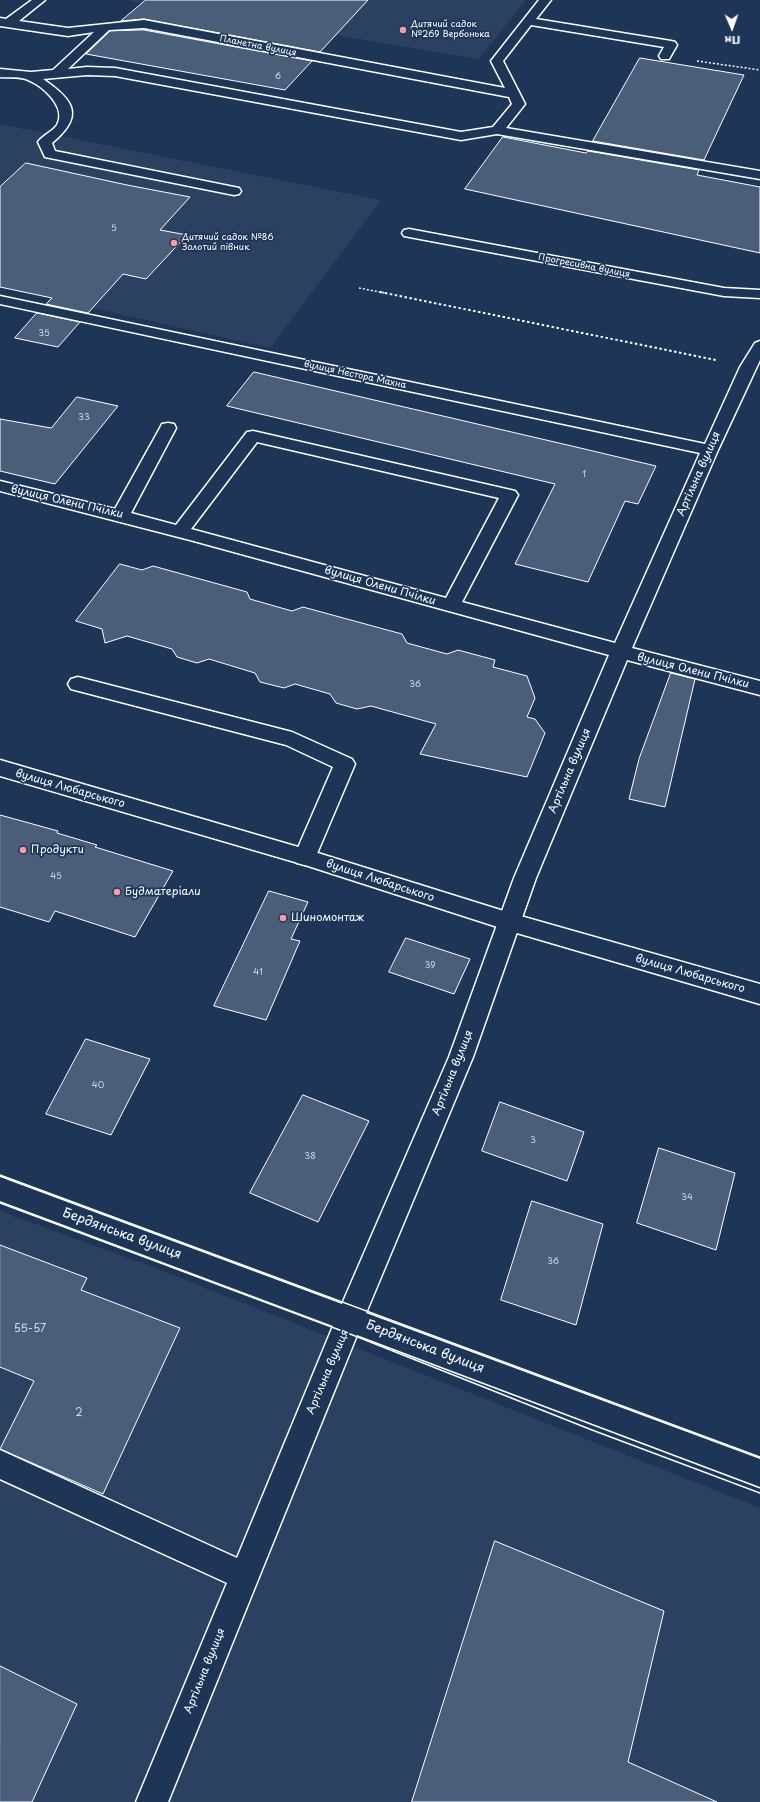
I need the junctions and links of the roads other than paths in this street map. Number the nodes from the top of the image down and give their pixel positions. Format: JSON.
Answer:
{"nodes":[{"id":1,"x":39,"y":0,"type":"edge"},
{"id":2,"x":545,"y":0,"type":"edge"},
{"id":3,"x":5,"y":22,"type":"edge"},
{"id":4,"x":528,"y":22,"type":"junction"},
{"id":5,"x":106,"y":27,"type":"junction"},
{"id":6,"x":665,"y":56,"type":"road end"},
{"id":7,"x":0,"y":74,"type":"edge"},
{"id":8,"x":56,"y":74,"type":"junction"},
{"id":9,"x":32,"y":76,"type":"junction"},
{"id":10,"x":514,"y":94,"type":"junction"},
{"id":11,"x":497,"y":130,"type":"junction"},
{"id":12,"x":760,"y":175,"type":"edge"},
{"id":13,"x":234,"y":191,"type":"dead end"},
{"id":14,"x":409,"y":233,"type":"dead end"},
{"id":15,"x":760,"y":294,"type":"edge"},
{"id":16,"x":0,"y":300,"type":"edge"},
{"id":17,"x":760,"y":346,"type":"edge"},
{"id":18,"x":168,"y":428,"type":"dead end"},
{"id":19,"x":710,"y":450,"type":"junction"},
{"id":20,"x":0,"y":486,"type":"edge"},
{"id":21,"x":121,"y":515,"type":"junction"},
{"id":22,"x":181,"y":530,"type":"junction"},
{"id":23,"x":451,"y":606,"type":"junction"},
{"id":24,"x":620,"y":653,"type":"junction"},
{"id":25,"x":78,"y":684,"type":"dead end"},
{"id":26,"x":760,"y":688,"type":"edge"},
{"id":27,"x":0,"y":768,"type":"edge"},
{"id":28,"x":305,"y":857,"type":"junction"},
{"id":29,"x":510,"y":922,"type":"junction"},
{"id":30,"x":760,"y":994,"type":"edge"},
{"id":31,"x":0,"y":1189,"type":"edge"},
{"id":32,"x":350,"y":1319,"type":"junction"},
{"id":33,"x":0,"y":1464,"type":"edge"},
{"id":34,"x":760,"y":1473,"type":"edge"},
{"id":35,"x":244,"y":1576,"type":"junction"},
{"id":36,"x":152,"y":1802,"type":"edge"}],
"edges":[{"from":1,"to":3,"type":"street"},
{"from":2,"to":4,"type":"street"},
{"from":3,"to":5,"type":"street","name":"Планетна вулиця"},
{"from":4,"to":6,"type":"street"},
{"from":4,"to":10,"type":"street"},
{"from":5,"to":8,"type":"street"},
{"from":5,"to":10,"type":"street","name":"Планетна вулиця"},
{"from":7,"to":9,"type":"street"},
{"from":8,"to":9,"type":"street"},
{"from":8,"to":11,"type":"street"},
{"from":9,"to":13,"type":"street"},
{"from":10,"to":11,"type":"street"},
{"from":11,"to":12,"type":"street"},
{"from":14,"to":15,"type":"street","name":"Прогресивна вулиця"},
{"from":16,"to":19,"type":"street","name":"вулиця Нестора Махна"},
{"from":17,"to":19,"type":"street","name":"Артільна вулиця"},
{"from":18,"to":21,"type":"street"},
{"from":19,"to":24,"type":"street","name":"Артільна вулиця"},
{"from":20,"to":21,"type":"street","name":"вулиця Олени Пчілки"},
{"from":21,"to":22,"type":"street","name":"вулиця Олени Пчілки"},
{"from":22,"to":23,"type":"street","name":"вулиця Олени Пчілки"},
{"from":22,"to":23,"type":"street"},
{"from":23,"to":24,"type":"street","name":"вулиця Олени Пчілки"},
{"from":24,"to":26,"type":"street","name":"вулиця Олени Пчілки"},
{"from":24,"to":29,"type":"street","name":"Артільна вулиця"},
{"from":25,"to":28,"type":"street"},
{"from":27,"to":28,"type":"street","name":"вулиця Любарського"},
{"from":28,"to":29,"type":"street","name":"вулиця Любарського"},
{"from":29,"to":30,"type":"street","name":"вулиця Любарського"},
{"from":29,"to":32,"type":"street","name":"Артільна вулиця"},
{"from":31,"to":32,"type":"street","name":"Бердянська вулиця"},
{"from":32,"to":34,"type":"street","name":"Бердянська вулиця"},
{"from":32,"to":35,"type":"street","name":"Артільна вулиця"},
{"from":33,"to":35,"type":"street"},
{"from":35,"to":36,"type":"street","name":"Артільна вулиця"}]}
